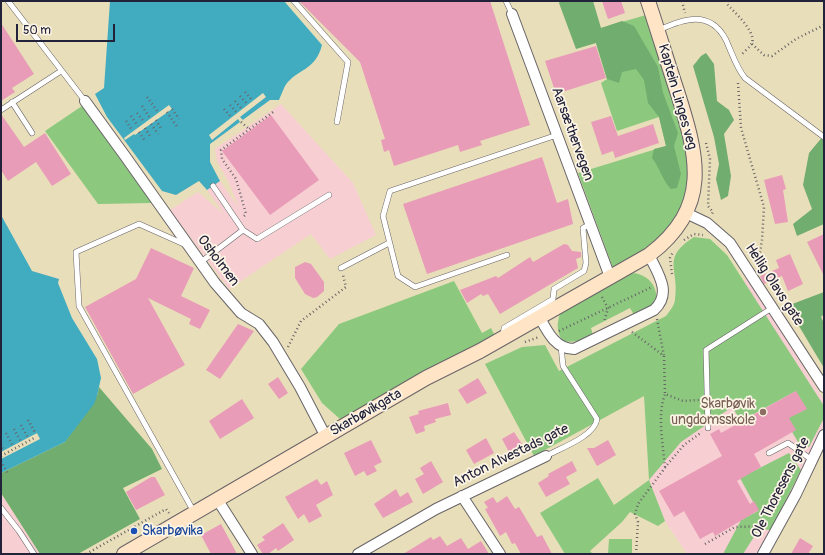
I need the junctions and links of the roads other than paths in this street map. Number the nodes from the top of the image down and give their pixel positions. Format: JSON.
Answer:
{"nodes":[{"id":1,"x":8,"y":1,"type":"edge"},
{"id":2,"x":294,"y":1,"type":"edge"},
{"id":3,"x":506,"y":1,"type":"edge"},
{"id":4,"x":648,"y":1,"type":"edge"},
{"id":5,"x":512,"y":14,"type":"joint"},
{"id":6,"x":658,"y":31,"type":"junction"},
{"id":7,"x":61,"y":71,"type":"junction"},
{"id":8,"x":12,"y":102,"type":"junction"},
{"id":9,"x":85,"y":102,"type":"joint"},
{"id":10,"x":1,"y":110,"type":"edge"},
{"id":11,"x":337,"y":122,"type":"dead end"},
{"id":12,"x":32,"y":133,"type":"dead end"},
{"id":13,"x":558,"y":134,"type":"junction"},
{"id":14,"x":824,"y":137,"type":"edge"},
{"id":15,"x":213,"y":186,"type":"dead end"},
{"id":16,"x":329,"y":195,"type":"dead end"},
{"id":17,"x":686,"y":213,"type":"junction"},
{"id":18,"x":591,"y":224,"type":"junction"},
{"id":19,"x":243,"y":230,"type":"junction"},
{"id":20,"x":390,"y":243,"type":"junction"},
{"id":21,"x":188,"y":246,"type":"junction"},
{"id":22,"x":507,"y":255,"type":"dead end"},
{"id":23,"x":649,"y":255,"type":"junction"},
{"id":24,"x":200,"y":262,"type":"junction"},
{"id":25,"x":341,"y":268,"type":"road end"},
{"id":26,"x":610,"y":277,"type":"junction"},
{"id":27,"x":772,"y":308,"type":"junction"},
{"id":28,"x":540,"y":318,"type":"junction"},
{"id":29,"x":503,"y":339,"type":"junction"},
{"id":30,"x":561,"y":346,"type":"junction"},
{"id":31,"x":824,"y":387,"type":"edge"},
{"id":32,"x":708,"y":428,"type":"road end"},
{"id":33,"x":824,"y":435,"type":"edge"},
{"id":34,"x":326,"y":437,"type":"junction"},
{"id":35,"x":769,"y":453,"type":"dead end"},
{"id":36,"x":546,"y":456,"type":"joint"},
{"id":37,"x":812,"y":460,"type":"junction"},
{"id":38,"x":462,"y":496,"type":"junction"},
{"id":39,"x":217,"y":499,"type":"junction"},
{"id":40,"x":1,"y":508,"type":"edge"},
{"id":41,"x":194,"y":513,"type":"junction"},
{"id":42,"x":34,"y":554,"type":"edge"},
{"id":43,"x":124,"y":554,"type":"edge"},
{"id":44,"x":252,"y":554,"type":"edge"},
{"id":45,"x":358,"y":554,"type":"edge"},
{"id":46,"x":500,"y":554,"type":"edge"},
{"id":47,"x":763,"y":554,"type":"edge"}],
"edges":[{"from":1,"to":7,"type":"lane"},
{"from":2,"to":11,"type":"lane"},
{"from":3,"to":5,"type":"lane","name":"Aarsæthervegen"},
{"from":4,"to":6,"type":"main road","name":"Kaptein Linges veg"},
{"from":5,"to":13,"type":"street","name":"Aarsæthervegen"},
{"from":6,"to":14,"type":"lane"},
{"from":6,"to":17,"type":"main road","name":"Kaptein Linges veg"},
{"from":7,"to":8,"type":"lane"},
{"from":7,"to":9,"type":"lane"},
{"from":8,"to":10,"type":"lane"},
{"from":8,"to":12,"type":"lane"},
{"from":9,"to":21,"type":"street","name":"Osholmen"},
{"from":13,"to":18,"type":"street","name":"Aarsæthervegen"},
{"from":13,"to":20,"type":"lane"},
{"from":15,"to":19,"type":"lane"},
{"from":16,"to":19,"type":"lane"},
{"from":17,"to":23,"type":"main road","name":"Kaptein Linges veg"},
{"from":17,"to":27,"type":"street","name":"Hellig Olavs gate"},
{"from":18,"to":26,"type":"street","name":"Aarsæthervegen"},
{"from":18,"to":29,"type":"lane"},
{"from":19,"to":24,"type":"lane"},
{"from":20,"to":22,"type":"lane"},
{"from":20,"to":25,"type":"lane"},
{"from":21,"to":24,"type":"street","name":"Osholmen"},
{"from":21,"to":41,"type":"lane"},
{"from":23,"to":26,"type":"main road","name":"Kaptein Linges veg"},
{"from":23,"to":30,"type":"street"},
{"from":24,"to":34,"type":"street","name":"Osholmen"},
{"from":26,"to":28,"type":"main road","name":"Skarbøvikgata"},
{"from":27,"to":31,"type":"street","name":"Hellig Olavs gate"},
{"from":27,"to":32,"type":"lane"},
{"from":28,"to":29,"type":"main road","name":"Skarbøvikgata"},
{"from":28,"to":30,"type":"street"},
{"from":29,"to":34,"type":"main road","name":"Skarbøvikgata"},
{"from":30,"to":36,"type":"lane","name":"Anton Alvestads gate"},
{"from":33,"to":37,"type":"street","name":"Ole Thoresens gate"},
{"from":34,"to":39,"type":"main road","name":"Skarbøvikgata"},
{"from":35,"to":37,"type":"lane"},
{"from":36,"to":38,"type":"street","name":"Anton Alvestads gate"},
{"from":37,"to":47,"type":"street","name":"Ole Thoresens gate"},
{"from":38,"to":45,"type":"street","name":"Anton Alvestads gate"},
{"from":38,"to":46,"type":"street"},
{"from":39,"to":41,"type":"main road","name":"Skarbøvikgata"},
{"from":39,"to":44,"type":"street"},
{"from":40,"to":42,"type":"lane"},
{"from":41,"to":43,"type":"main road","name":"Skarbøvikgata"}]}
